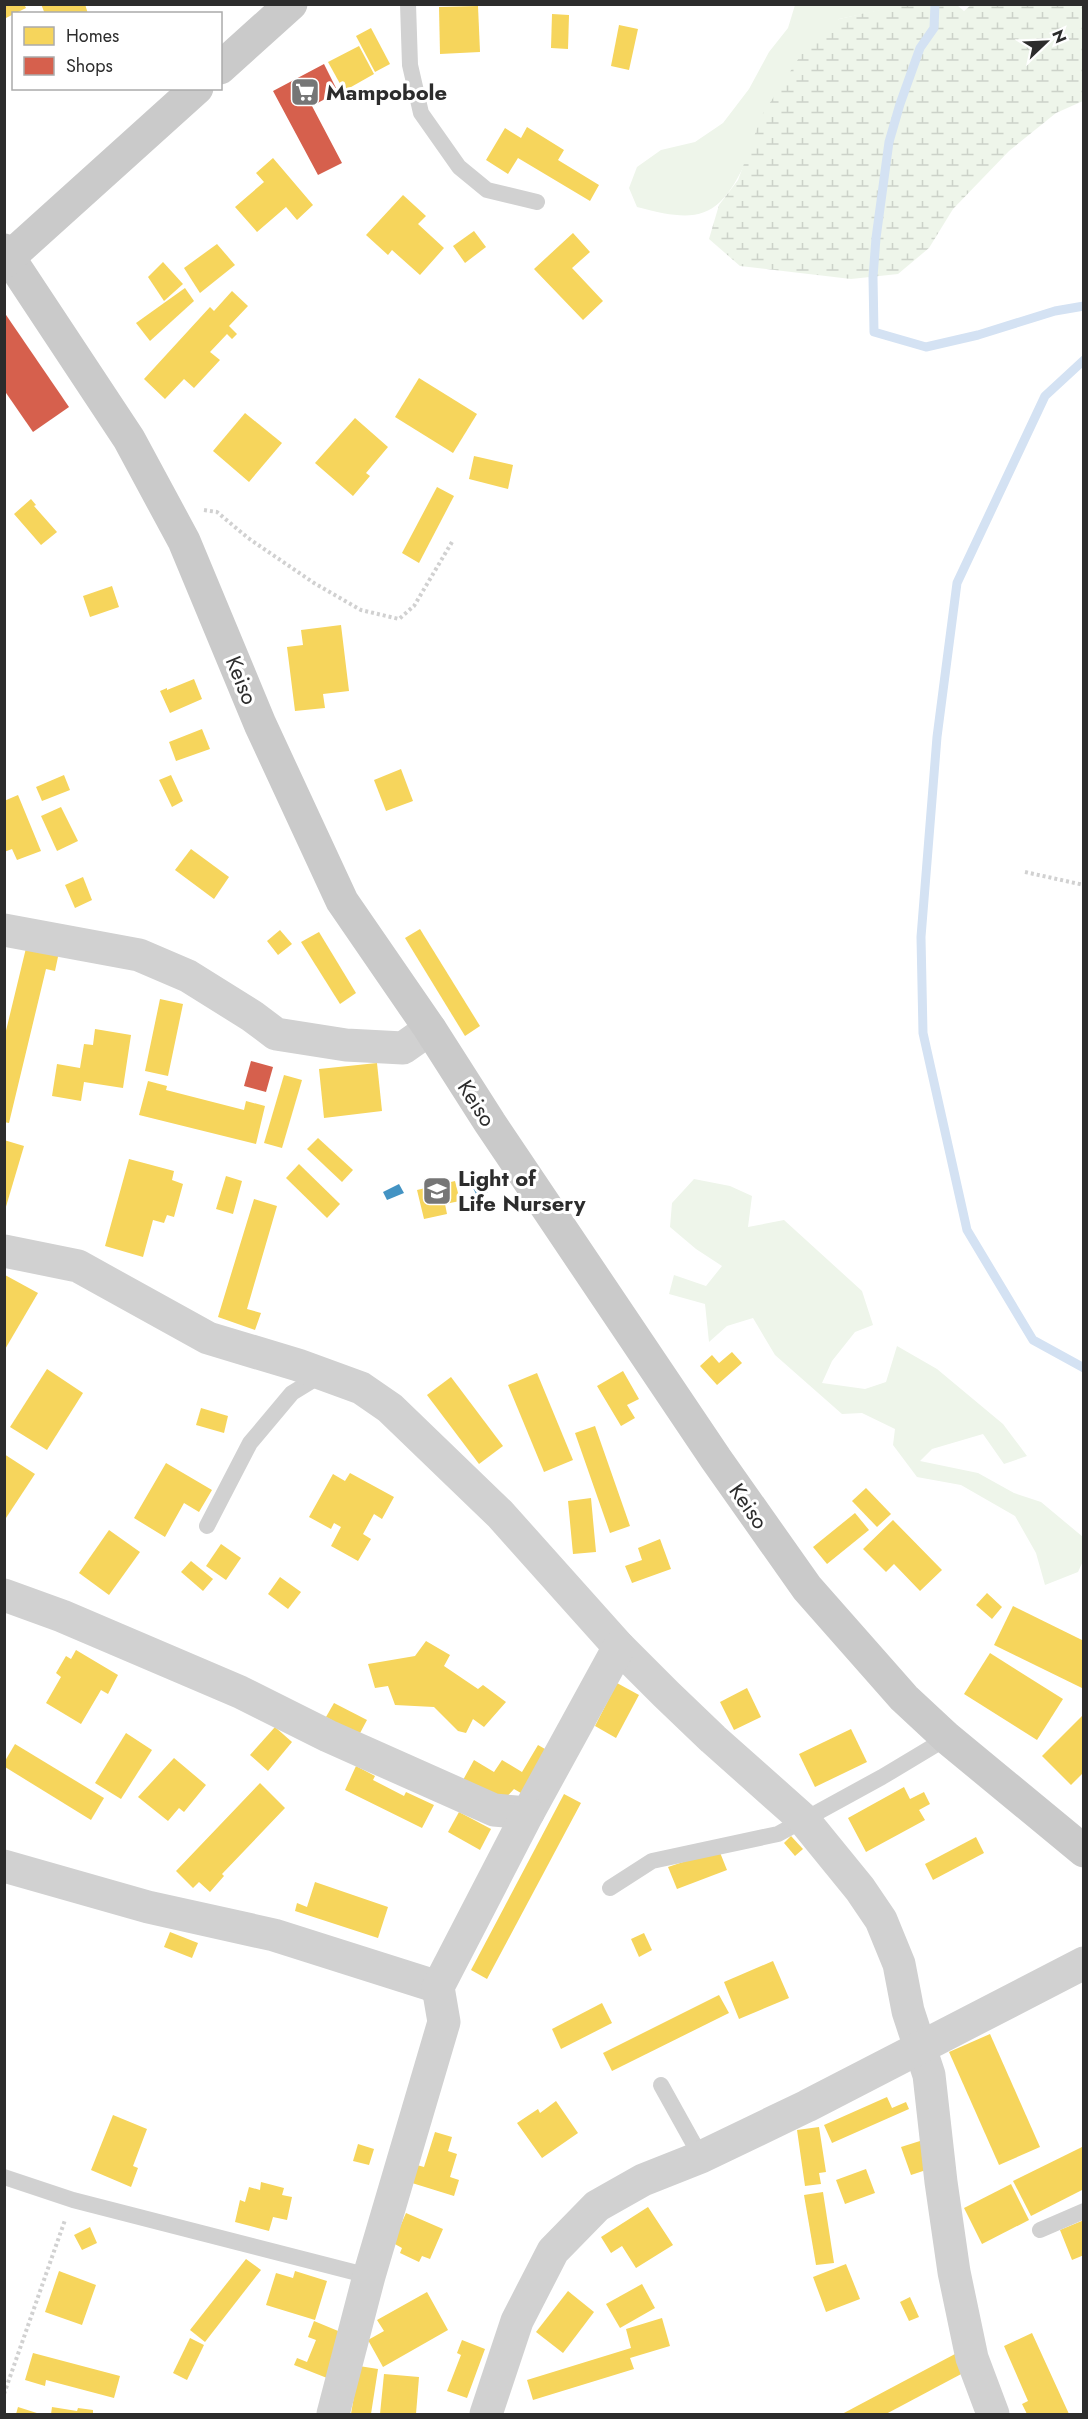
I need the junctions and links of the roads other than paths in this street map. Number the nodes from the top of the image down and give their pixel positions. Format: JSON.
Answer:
{"nodes":[{"id":1,"x":291,"y":4,"type":"edge"},
{"id":2,"x":408,"y":4,"type":"edge"},
{"id":3,"x":222,"y":66,"type":"edge"},
{"id":4,"x":195,"y":90,"type":"edge"},
{"id":5,"x":537,"y":202,"type":"dead end"},
{"id":6,"x":6,"y":256,"type":"edge"},
{"id":7,"x":4,"y":930,"type":"edge"},
{"id":8,"x":430,"y":1029,"type":"junction"},
{"id":9,"x":4,"y":1251,"type":"edge"},
{"id":10,"x":319,"y":1372,"type":"junction"},
{"id":11,"x":207,"y":1526,"type":"dead end"},
{"id":12,"x":4,"y":1595,"type":"edge"},
{"id":13,"x":619,"y":1647,"type":"junction"},
{"id":14,"x":947,"y":1738,"type":"junction"},
{"id":15,"x":528,"y":1813,"type":"junction"},
{"id":16,"x":802,"y":1819,"type":"junction"},
{"id":17,"x":1083,"y":1851,"type":"edge"},
{"id":18,"x":4,"y":1866,"type":"edge"},
{"id":19,"x":610,"y":1888,"type":"dead end"},
{"id":20,"x":1083,"y":1963,"type":"edge"},
{"id":21,"x":438,"y":1987,"type":"junction"},
{"id":22,"x":920,"y":2048,"type":"junction"},
{"id":23,"x":661,"y":2085,"type":"dead end"},
{"id":24,"x":701,"y":2157,"type":"junction"},
{"id":25,"x":4,"y":2177,"type":"edge"},
{"id":26,"x":1083,"y":2211,"type":"edge"},
{"id":27,"x":1040,"y":2230,"type":"dead end"},
{"id":28,"x":369,"y":2276,"type":"junction"},
{"id":29,"x":333,"y":2415,"type":"edge"},
{"id":30,"x":486,"y":2415,"type":"edge"},
{"id":31,"x":993,"y":2415,"type":"edge"}],
"edges":[{"from":1,"to":3,"type":"street"},
{"from":2,"to":5,"type":"lane"},
{"from":4,"to":6,"type":"street"},
{"from":6,"to":8,"type":"street","name":"Keiso"},
{"from":7,"to":8,"type":"street"},
{"from":8,"to":14,"type":"street","name":"Keiso"},
{"from":9,"to":10,"type":"street"},
{"from":10,"to":11,"type":"lane"},
{"from":10,"to":13,"type":"street"},
{"from":12,"to":15,"type":"street"},
{"from":13,"to":15,"type":"street"},
{"from":13,"to":16,"type":"street"},
{"from":14,"to":16,"type":"lane"},
{"from":14,"to":17,"type":"street","name":"Keiso"},
{"from":15,"to":21,"type":"street"},
{"from":16,"to":19,"type":"lane"},
{"from":16,"to":22,"type":"street"},
{"from":18,"to":21,"type":"street"},
{"from":20,"to":22,"type":"street"},
{"from":21,"to":28,"type":"street"},
{"from":22,"to":24,"type":"street"},
{"from":22,"to":31,"type":"street"},
{"from":23,"to":24,"type":"lane"},
{"from":24,"to":30,"type":"street"},
{"from":25,"to":28,"type":"lane"},
{"from":26,"to":27,"type":"lane"},
{"from":28,"to":29,"type":"street"}]}
